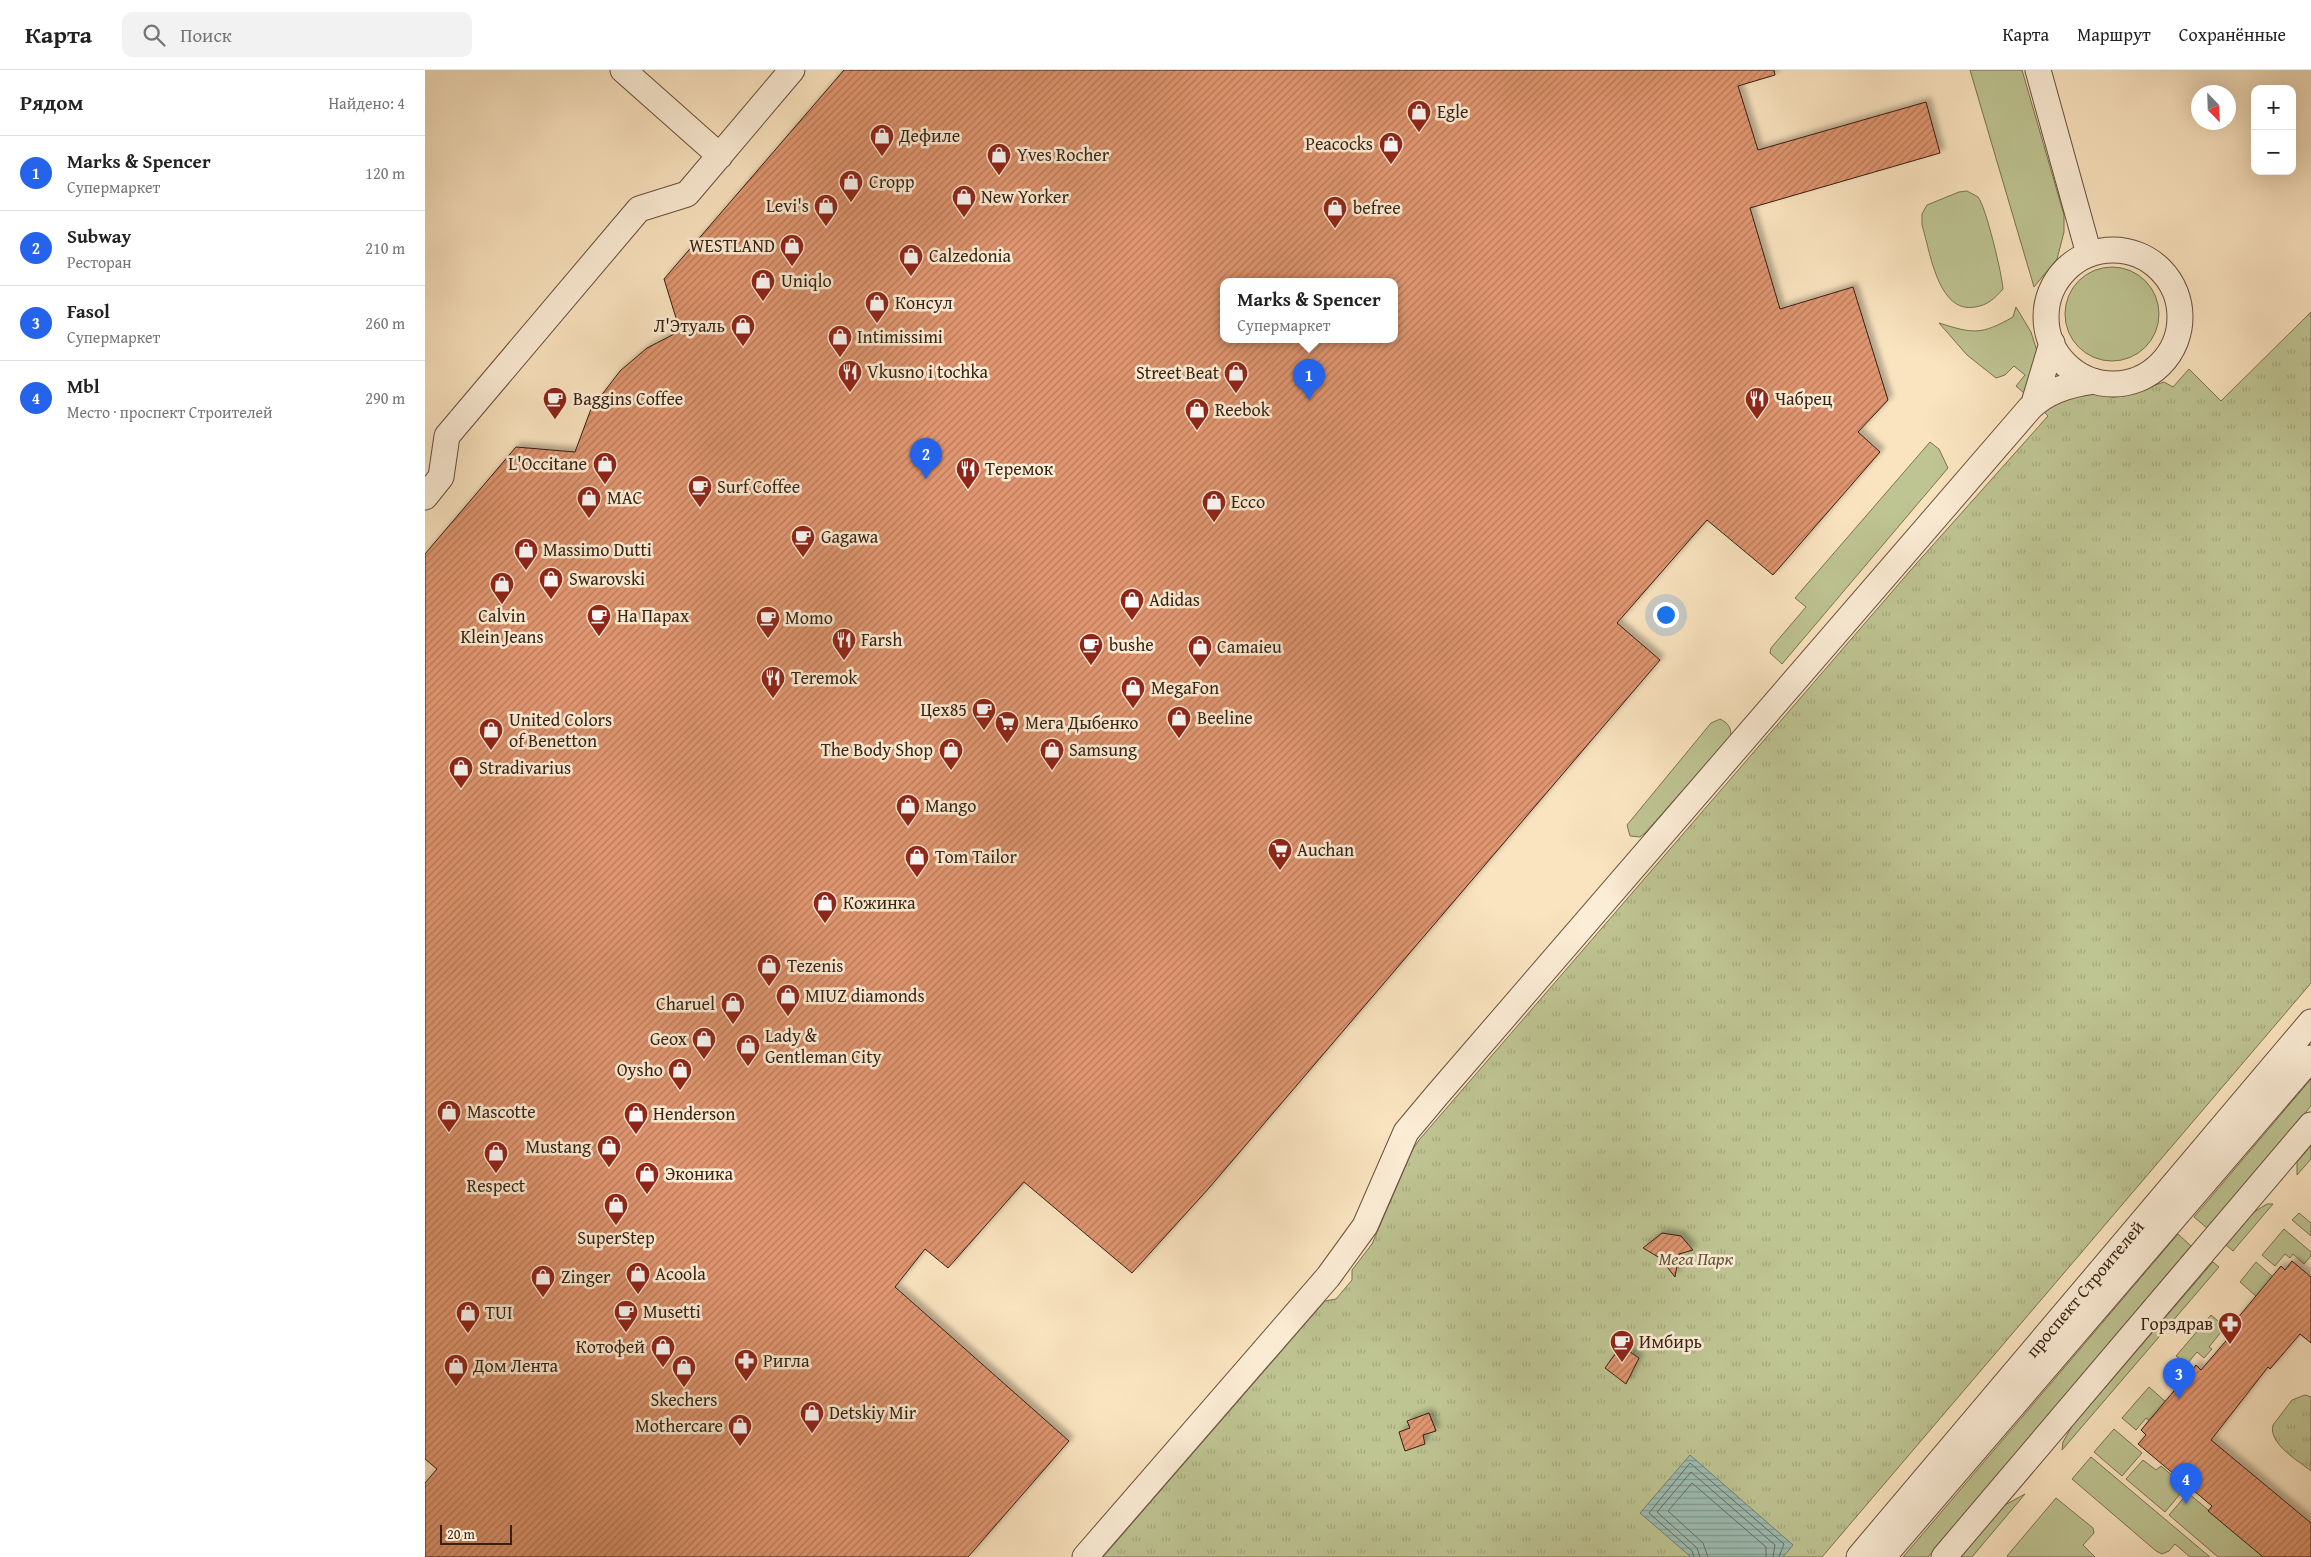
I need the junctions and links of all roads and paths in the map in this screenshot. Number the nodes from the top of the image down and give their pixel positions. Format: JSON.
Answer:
{"nodes":[{"id":1,"x":623,"y":70,"type":"edge"},
{"id":2,"x":792,"y":70,"type":"edge"},
{"id":3,"x":2038,"y":70,"type":"edge"},
{"id":4,"x":720,"y":156,"type":"junction"},
{"id":5,"x":2089,"y":254,"type":"junction"},
{"id":6,"x":2052,"y":343,"type":"junction"},
{"id":7,"x":2094,"y":381,"type":"junction"},
{"id":8,"x":2035,"y":403,"type":"junction"},
{"id":9,"x":425,"y":498,"type":"edge"},
{"id":10,"x":2311,"y":1022,"type":"edge"},
{"id":11,"x":2311,"y":1058,"type":"edge"},
{"id":12,"x":2311,"y":1126,"type":"edge"},
{"id":13,"x":1085,"y":1557,"type":"edge"},
{"id":14,"x":1859,"y":1557,"type":"edge"},
{"id":15,"x":1883,"y":1557,"type":"edge"},
{"id":16,"x":1944,"y":1557,"type":"edge"}],
"edges":[{"from":1,"to":4,"type":"street"},
{"from":2,"to":4,"type":"street"},
{"from":3,"to":5,"type":"street"},
{"from":4,"to":9,"type":"street"},
{"from":5,"to":6,"type":"street"},
{"from":5,"to":7,"type":"street"},
{"from":6,"to":7,"type":"street"},
{"from":6,"to":8,"type":"street"},
{"from":7,"to":8,"type":"street"},
{"from":8,"to":13,"type":"street"},
{"from":10,"to":14,"type":"street","name":"проспект Строителей"},
{"from":11,"to":15,"type":"street","name":"проспект Строителей"},
{"from":12,"to":16,"type":"street"}]}
